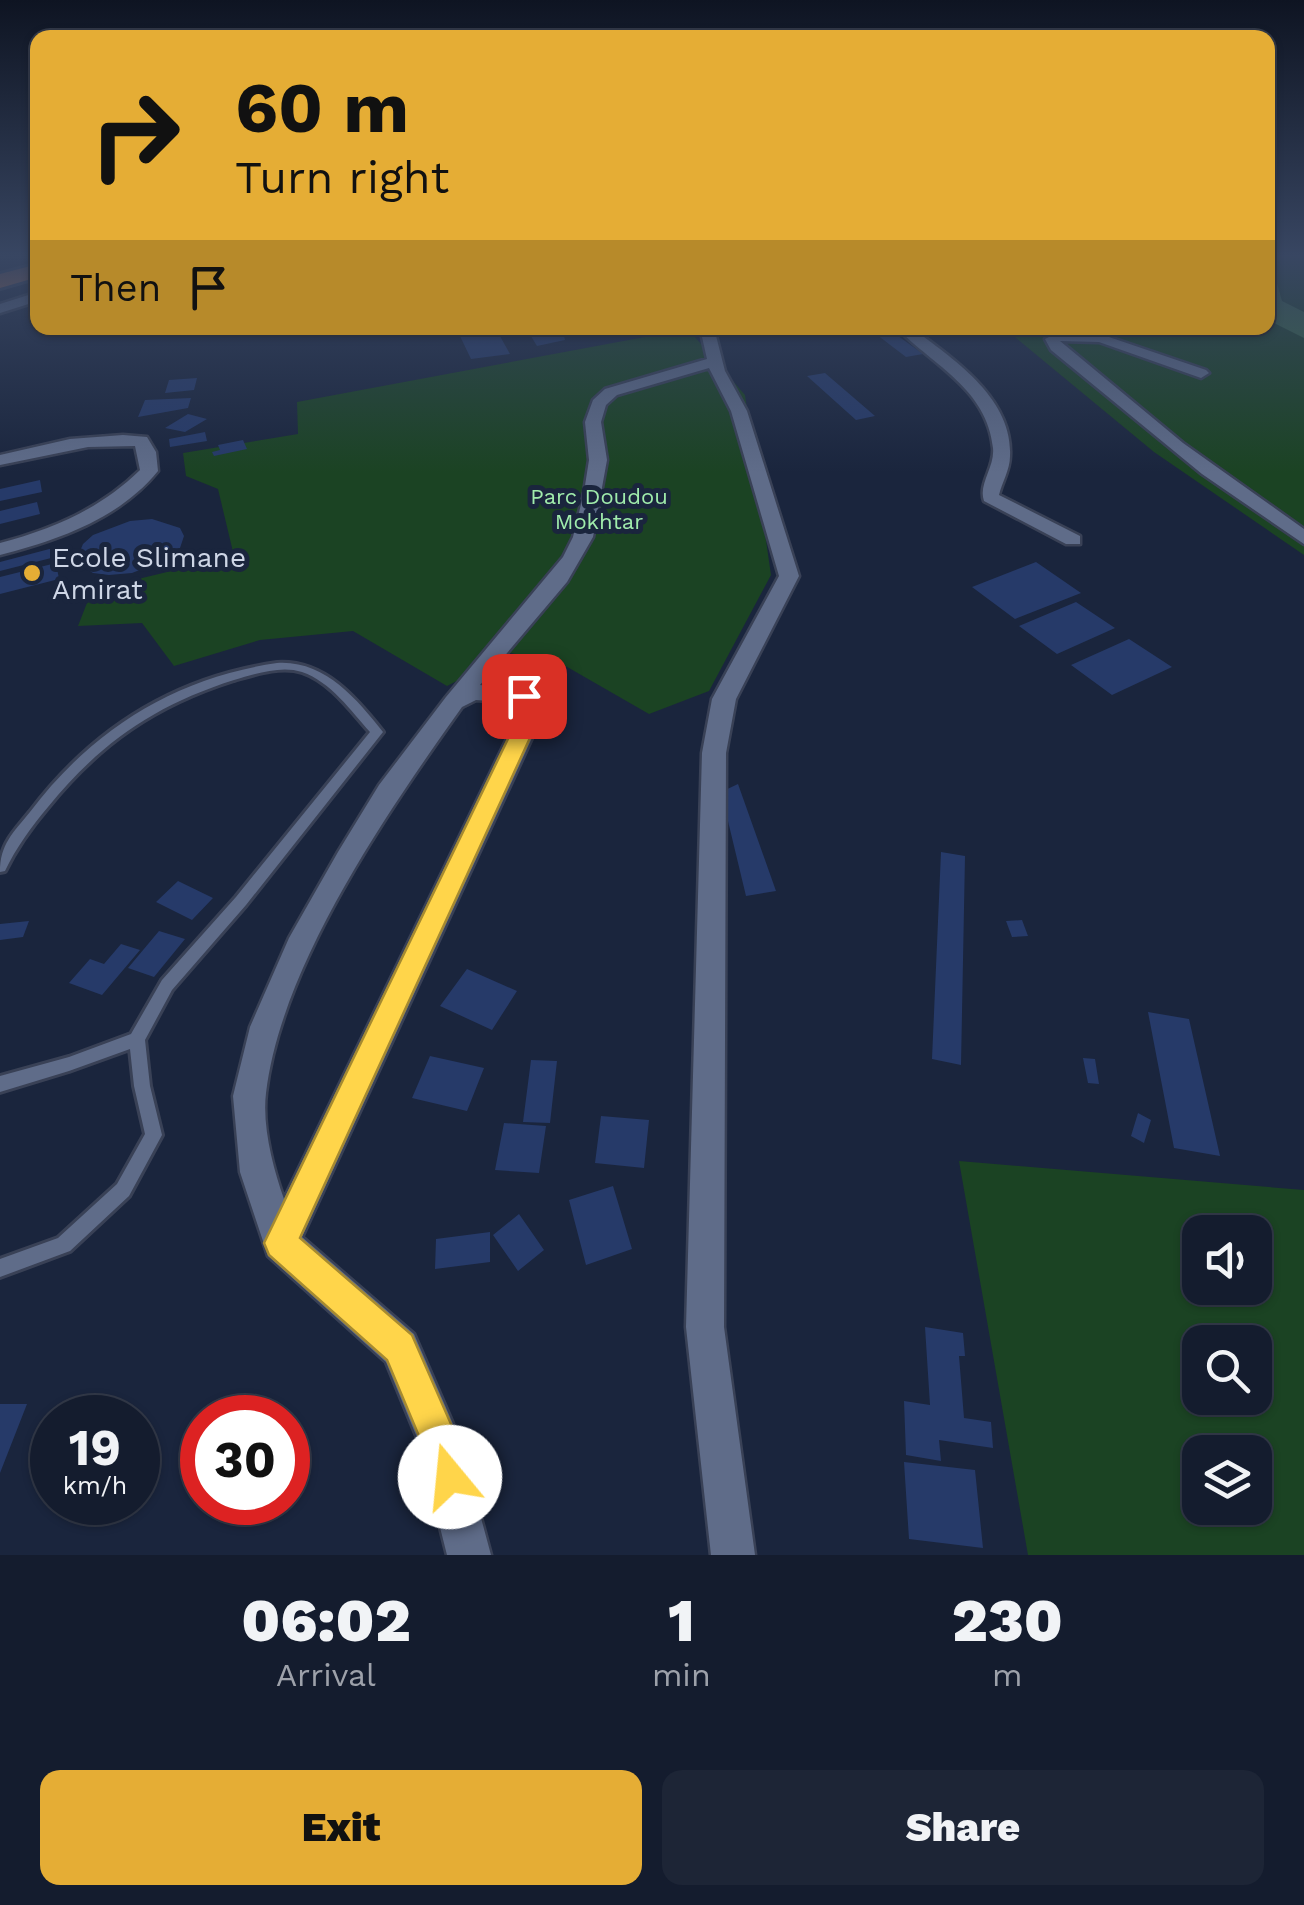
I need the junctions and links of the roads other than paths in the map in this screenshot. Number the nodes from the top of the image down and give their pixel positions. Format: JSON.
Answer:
{"nodes":[{"id":1,"x":708,"y":335,"type":"edge"},
{"id":2,"x":912,"y":335,"type":"edge"},
{"id":3,"x":1058,"y":335,"type":"edge"},
{"id":4,"x":1091,"y":335,"type":"edge"},
{"id":5,"x":713,"y":362,"type":"junction"},
{"id":6,"x":1201,"y":374,"type":"dead end"},
{"id":7,"x":0,"y":460,"type":"edge"},
{"id":8,"x":48,"y":466,"type":"dead end"},
{"id":9,"x":0,"y":474,"type":"edge"},
{"id":10,"x":1304,"y":538,"type":"edge"},
{"id":11,"x":1073,"y":540,"type":"dead end"},
{"id":12,"x":0,"y":549,"type":"edge"},
{"id":13,"x":454,"y":702,"type":"junction"},
{"id":14,"x":0,"y":867,"type":"edge"},
{"id":15,"x":137,"y":1039,"type":"junction"},
{"id":16,"x":0,"y":1084,"type":"edge"},
{"id":17,"x":281,"y":1243,"type":"junction"},
{"id":18,"x":0,"y":1268,"type":"edge"},
{"id":19,"x":469,"y":1555,"type":"edge"},
{"id":20,"x":733,"y":1555,"type":"edge"}],
"edges":[{"from":1,"to":5,"type":"street"},
{"from":2,"to":11,"type":"street"},
{"from":3,"to":10,"type":"street"},
{"from":4,"to":6,"type":"street"},
{"from":5,"to":13,"type":"street"},
{"from":5,"to":20,"type":"street"},
{"from":7,"to":12,"type":"street"},
{"from":8,"to":9,"type":"street"},
{"from":13,"to":17,"type":"street"},
{"from":13,"to":17,"type":"street"},
{"from":14,"to":15,"type":"lane"},
{"from":15,"to":16,"type":"lane"},
{"from":15,"to":18,"type":"lane"},
{"from":17,"to":19,"type":"street"}]}
